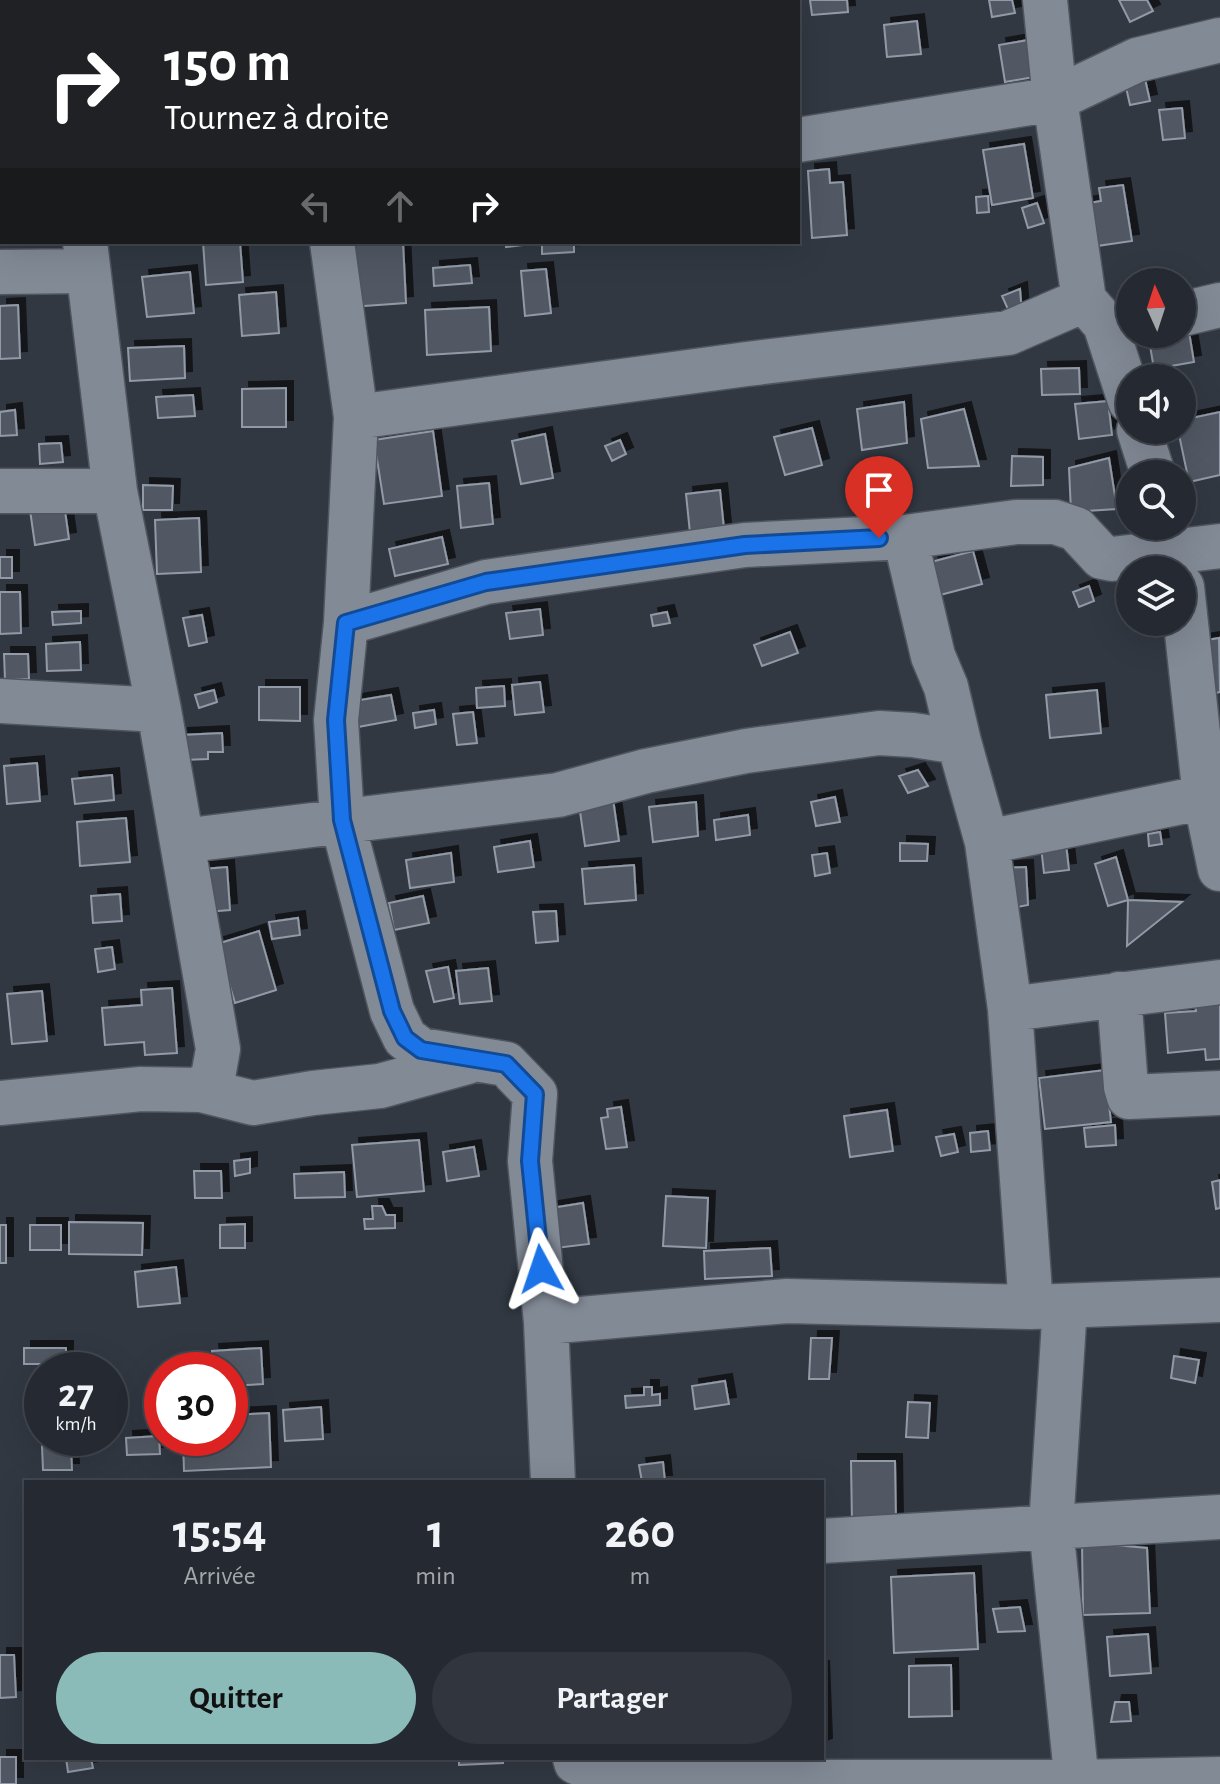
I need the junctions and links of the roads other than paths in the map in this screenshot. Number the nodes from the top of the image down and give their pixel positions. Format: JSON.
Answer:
{"nodes":[{"id":1,"x":1045,"y":0,"type":"edge"},
{"id":2,"x":1220,"y":40,"type":"edge"},
{"id":3,"x":1055,"y":99,"type":"junction"},
{"id":4,"x":800,"y":140,"type":"edge"},
{"id":5,"x":332,"y":244,"type":"edge"},
{"id":6,"x":86,"y":256,"type":"edge"},
{"id":7,"x":0,"y":272,"type":"edge"},
{"id":8,"x":1220,"y":305,"type":"edge"},
{"id":9,"x":1196,"y":311,"type":"edge"},
{"id":10,"x":1106,"y":315,"type":"edge"},
{"id":11,"x":1120,"y":364,"type":"edge"},
{"id":12,"x":356,"y":417,"type":"junction"},
{"id":13,"x":0,"y":491,"type":"edge"},
{"id":14,"x":115,"y":491,"type":"junction"},
{"id":15,"x":905,"y":537,"type":"junction"},
{"id":16,"x":1116,"y":559,"type":"edge"},
{"id":17,"x":346,"y":623,"type":"junction"},
{"id":18,"x":1195,"y":636,"type":"edge"},
{"id":19,"x":0,"y":701,"type":"edge"},
{"id":20,"x":159,"y":710,"type":"junction"},
{"id":21,"x":959,"y":742,"type":"junction"},
{"id":22,"x":1212,"y":796,"type":"edge"},
{"id":23,"x":342,"y":820,"type":"junction"},
{"id":24,"x":182,"y":841,"type":"junction"},
{"id":25,"x":987,"y":842,"type":"junction"},
{"id":26,"x":1220,"y":869,"type":"edge"},
{"id":27,"x":1220,"y":982,"type":"edge"},
{"id":28,"x":1119,"y":994,"type":"junction"},
{"id":29,"x":1010,"y":1009,"type":"junction"},
{"id":30,"x":473,"y":1060,"type":"junction"},
{"id":31,"x":201,"y":1090,"type":"junction"},
{"id":32,"x":1220,"y":1093,"type":"edge"},
{"id":33,"x":0,"y":1103,"type":"edge"},
{"id":34,"x":1220,"y":1300,"type":"edge"},
{"id":35,"x":1048,"y":1307,"type":"junction"},
{"id":36,"x":546,"y":1322,"type":"junction"},
{"id":37,"x":553,"y":1480,"type":"edge"},
{"id":38,"x":1220,"y":1517,"type":"edge"},
{"id":39,"x":1051,"y":1526,"type":"junction"},
{"id":40,"x":824,"y":1541,"type":"edge"},
{"id":41,"x":576,"y":1760,"type":"edge"},
{"id":42,"x":1220,"y":1779,"type":"edge"},
{"id":43,"x":663,"y":1783,"type":"edge"},
{"id":44,"x":1076,"y":1783,"type":"edge"}],
"edges":[{"from":1,"to":3,"type":"street"},
{"from":2,"to":3,"type":"street"},
{"from":3,"to":4,"type":"street"},
{"from":3,"to":10,"type":"street"},
{"from":5,"to":12,"type":"street"},
{"from":6,"to":7,"type":"street"},
{"from":6,"to":14,"type":"street"},
{"from":8,"to":9,"type":"street"},
{"from":10,"to":11,"type":"street"},
{"from":10,"to":12,"type":"street"},
{"from":12,"to":17,"type":"street"},
{"from":13,"to":14,"type":"street"},
{"from":14,"to":20,"type":"street"},
{"from":15,"to":16,"type":"street"},
{"from":15,"to":17,"type":"street"},
{"from":15,"to":21,"type":"street"},
{"from":17,"to":23,"type":"street"},
{"from":18,"to":22,"type":"street"},
{"from":19,"to":20,"type":"street"},
{"from":20,"to":24,"type":"street"},
{"from":21,"to":23,"type":"street"},
{"from":21,"to":25,"type":"street"},
{"from":22,"to":25,"type":"street"},
{"from":22,"to":26,"type":"street"},
{"from":23,"to":24,"type":"street"},
{"from":23,"to":30,"type":"street"},
{"from":24,"to":31,"type":"street"},
{"from":25,"to":29,"type":"street"},
{"from":27,"to":28,"type":"street"},
{"from":28,"to":29,"type":"street"},
{"from":28,"to":32,"type":"street"},
{"from":29,"to":35,"type":"street"},
{"from":30,"to":31,"type":"street"},
{"from":30,"to":36,"type":"street"},
{"from":31,"to":33,"type":"street"},
{"from":34,"to":35,"type":"street"},
{"from":35,"to":36,"type":"street"},
{"from":35,"to":39,"type":"street"},
{"from":36,"to":37,"type":"street"},
{"from":38,"to":39,"type":"street"},
{"from":39,"to":40,"type":"street"},
{"from":39,"to":44,"type":"street"},
{"from":41,"to":43,"type":"street"},
{"from":42,"to":44,"type":"street"},
{"from":43,"to":44,"type":"street"}]}
